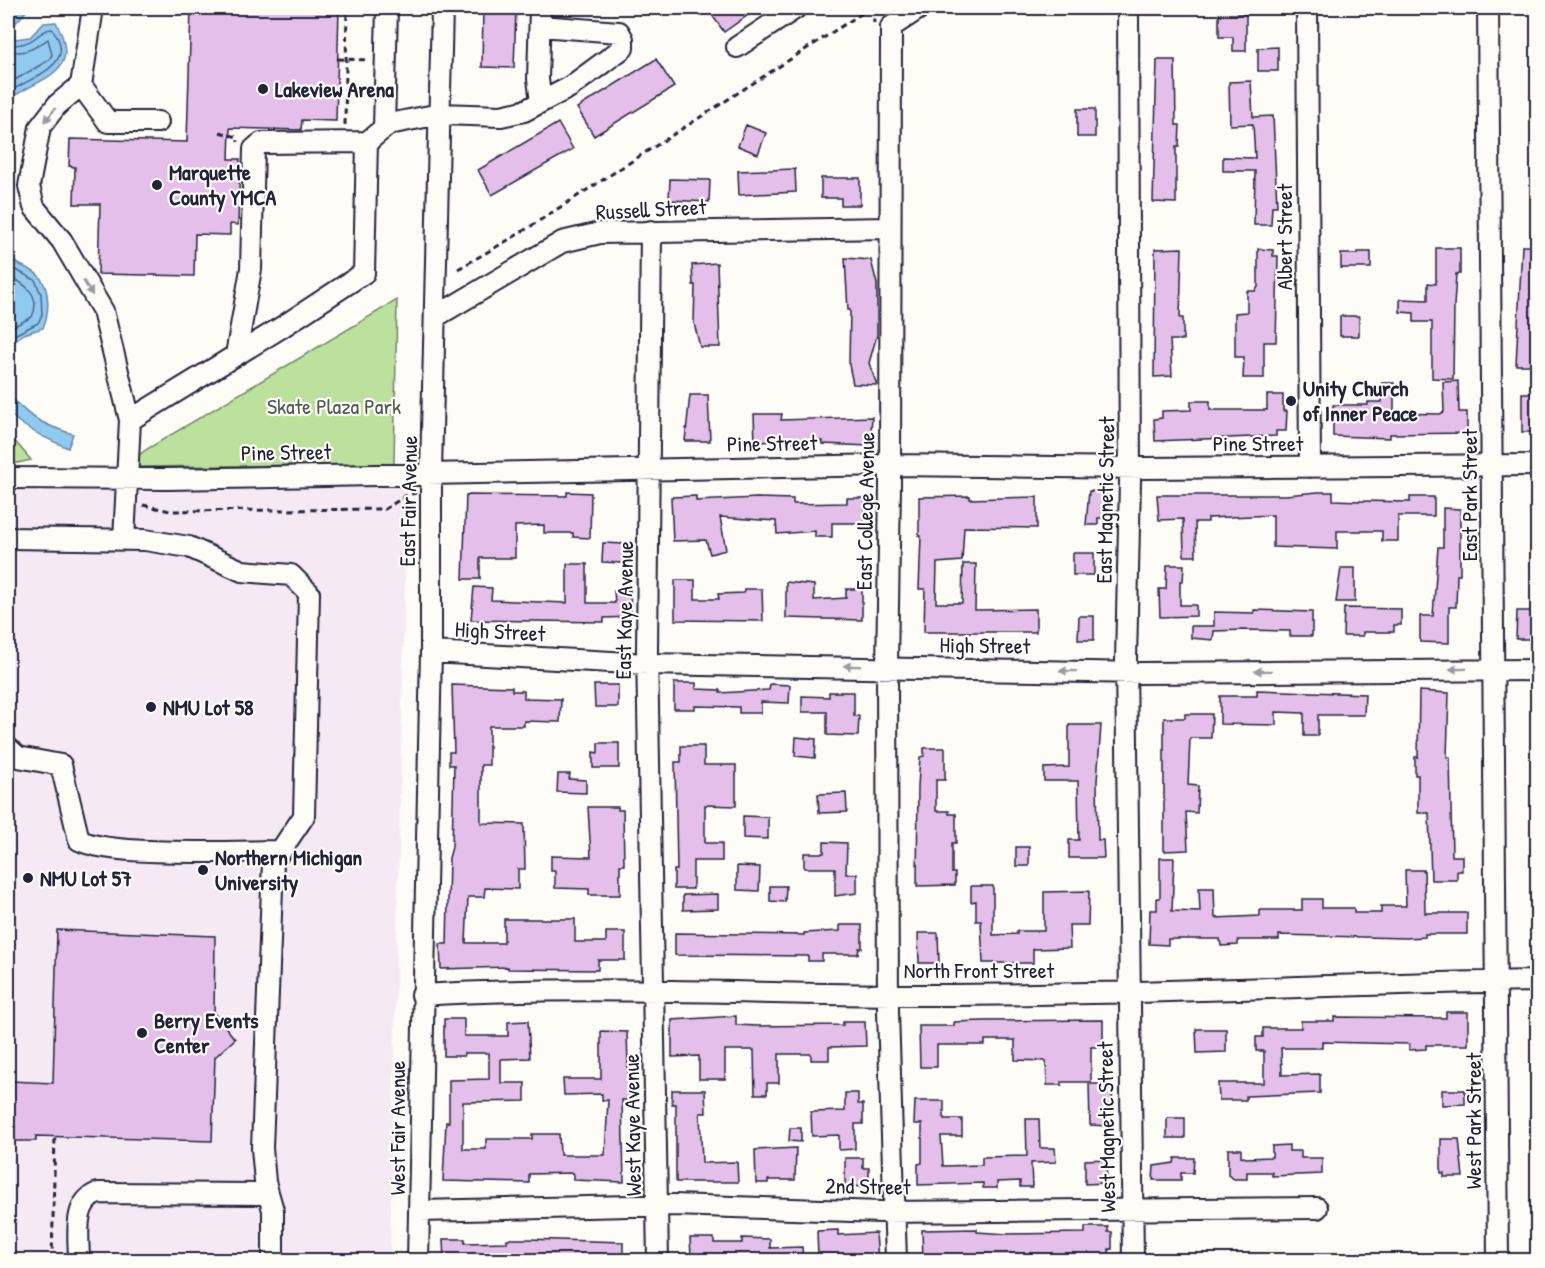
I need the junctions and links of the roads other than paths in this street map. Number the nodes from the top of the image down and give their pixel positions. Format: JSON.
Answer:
{"nodes":[{"id":1,"x":93,"y":8,"type":"edge"},
{"id":2,"x":442,"y":8,"type":"edge"},
{"id":3,"x":796,"y":8,"type":"edge"},
{"id":4,"x":921,"y":8,"type":"edge"},
{"id":5,"x":1128,"y":8,"type":"edge"},
{"id":6,"x":1307,"y":8,"type":"edge"},
{"id":7,"x":1488,"y":8,"type":"edge"},
{"id":8,"x":378,"y":9,"type":"edge"},
{"id":9,"x":540,"y":17,"type":"edge"},
{"id":10,"x":737,"y":47,"type":"dead end"},
{"id":11,"x":81,"y":85,"type":"junction"},
{"id":12,"x":541,"y":102,"type":"junction"},
{"id":13,"x":440,"y":114,"type":"junction"},
{"id":14,"x":158,"y":122,"type":"dead end"},
{"id":15,"x":384,"y":128,"type":"junction"},
{"id":16,"x":367,"y":142,"type":"junction"},
{"id":17,"x":889,"y":228,"type":"junction"},
{"id":18,"x":651,"y":231,"type":"junction"},
{"id":19,"x":435,"y":317,"type":"junction"},
{"id":20,"x":236,"y":355,"type":"junction"},
{"id":21,"x":130,"y":420,"type":"junction"},
{"id":22,"x":890,"y":465,"type":"junction"},
{"id":23,"x":1492,"y":465,"type":"junction"},
{"id":24,"x":1538,"y":465,"type":"edge"},
{"id":25,"x":1310,"y":467,"type":"junction"},
{"id":26,"x":1130,"y":468,"type":"junction"},
{"id":27,"x":650,"y":469,"type":"junction"},
{"id":28,"x":431,"y":472,"type":"junction"},
{"id":29,"x":8,"y":478,"type":"edge"},
{"id":30,"x":125,"y":479,"type":"junction"},
{"id":31,"x":8,"y":538,"type":"edge"},
{"id":32,"x":124,"y":540,"type":"junction"},
{"id":33,"x":431,"y":652,"type":"junction"},
{"id":34,"x":647,"y":664,"type":"junction"},
{"id":35,"x":887,"y":666,"type":"junction"},
{"id":36,"x":1494,"y":669,"type":"junction"},
{"id":37,"x":1538,"y":670,"type":"edge"},
{"id":38,"x":1127,"y":672,"type":"junction"},
{"id":39,"x":8,"y":748,"type":"edge"},
{"id":40,"x":281,"y":851,"type":"junction"},
{"id":41,"x":1538,"y":981,"type":"edge"},
{"id":42,"x":1497,"y":982,"type":"junction"},
{"id":43,"x":655,"y":989,"type":"junction"},
{"id":44,"x":1129,"y":993,"type":"junction"},
{"id":45,"x":422,"y":995,"type":"junction"},
{"id":46,"x":888,"y":995,"type":"junction"},
{"id":47,"x":268,"y":1194,"type":"junction"},
{"id":48,"x":657,"y":1205,"type":"junction"},
{"id":49,"x":1317,"y":1208,"type":"dead end"},
{"id":50,"x":1131,"y":1209,"type":"junction"},
{"id":51,"x":420,"y":1211,"type":"junction"},
{"id":52,"x":894,"y":1211,"type":"junction"},
{"id":53,"x":79,"y":1260,"type":"edge"},
{"id":54,"x":273,"y":1260,"type":"edge"},
{"id":55,"x":418,"y":1260,"type":"edge"},
{"id":56,"x":658,"y":1260,"type":"edge"},
{"id":57,"x":896,"y":1260,"type":"edge"},
{"id":58,"x":1133,"y":1260,"type":"edge"},
{"id":59,"x":1498,"y":1260,"type":"edge"}],
"edges":[{"from":1,"to":11,"type":"street"},
{"from":2,"to":13,"type":"street","name":"East Fair Avenue"},
{"from":3,"to":10,"type":"street"},
{"from":4,"to":17,"type":"street","name":"East College Avenue"},
{"from":5,"to":26,"type":"street","name":"East Magnetic Street"},
{"from":6,"to":25,"type":"street","name":"Albert Street"},
{"from":7,"to":23,"type":"street","name":"East Park Street"},
{"from":8,"to":15,"type":"street"},
{"from":9,"to":12,"type":"street"},
{"from":9,"to":12,"type":"street"},
{"from":11,"to":14,"type":"street"},
{"from":11,"to":21,"type":"street","one_way":true},
{"from":12,"to":13,"type":"street"},
{"from":13,"to":15,"type":"street"},
{"from":13,"to":19,"type":"street","name":"East Fair Avenue"},
{"from":15,"to":16,"type":"street"},
{"from":16,"to":20,"type":"street"},
{"from":16,"to":20,"type":"street"},
{"from":17,"to":18,"type":"street","name":"Russell Street"},
{"from":17,"to":22,"type":"street","name":"East College Avenue"},
{"from":18,"to":19,"type":"street","name":"Russell Street"},
{"from":18,"to":27,"type":"street","name":"East Kaye Avenue"},
{"from":19,"to":28,"type":"street","name":"East Fair Avenue"},
{"from":20,"to":21,"type":"street"},
{"from":21,"to":30,"type":"street"},
{"from":22,"to":26,"type":"street","name":"Pine Street"},
{"from":22,"to":27,"type":"street","name":"Pine Street"},
{"from":22,"to":35,"type":"street","name":"East College Avenue"},
{"from":23,"to":24,"type":"street","name":"Pine Street"},
{"from":23,"to":25,"type":"street","name":"Pine Street"},
{"from":23,"to":36,"type":"street","name":"East Park Street"},
{"from":25,"to":26,"type":"street","name":"Pine Street"},
{"from":26,"to":38,"type":"street","name":"East Magnetic Street"},
{"from":27,"to":28,"type":"street","name":"Pine Street"},
{"from":27,"to":34,"type":"street","name":"East Kaye Avenue"},
{"from":28,"to":30,"type":"street","name":"Pine Street"},
{"from":28,"to":33,"type":"street","name":"East Fair Avenue"},
{"from":29,"to":30,"type":"street","name":"Pine Street"},
{"from":30,"to":32,"type":"street"},
{"from":31,"to":32,"type":"street"},
{"from":32,"to":40,"type":"street"},
{"from":33,"to":34,"type":"street","name":"High Street"},
{"from":33,"to":45,"type":"street","name":"East Fair Avenue"},
{"from":35,"to":34,"type":"street","name":"High Street","one_way":true},
{"from":34,"to":43,"type":"street","name":"East Kaye Avenue"},
{"from":38,"to":35,"type":"street","name":"High Street","one_way":true},
{"from":35,"to":46,"type":"street","name":"East College Avenue"},
{"from":36,"to":37,"type":"street","name":"High Street"},
{"from":36,"to":38,"type":"street","name":"High Street","one_way":true},
{"from":36,"to":42,"type":"street","name":"East Park Street"},
{"from":38,"to":44,"type":"street","name":"East Magnetic Street"},
{"from":39,"to":40,"type":"street"},
{"from":40,"to":47,"type":"street"},
{"from":41,"to":42,"type":"street","name":"North Front Street"},
{"from":42,"to":44,"type":"street","name":"North Front Street"},
{"from":42,"to":59,"type":"street","name":"West Park Street"},
{"from":43,"to":45,"type":"street","name":"North Front Street"},
{"from":43,"to":46,"type":"street","name":"North Front Street"},
{"from":43,"to":48,"type":"street","name":"West Kaye Avenue"},
{"from":44,"to":46,"type":"street","name":"North Front Street"},
{"from":44,"to":50,"type":"street","name":"West Magnetic Street"},
{"from":45,"to":51,"type":"street","name":"West Fair Avenue"},
{"from":46,"to":52,"type":"street","name":"East College Avenue"},
{"from":47,"to":53,"type":"street"},
{"from":47,"to":54,"type":"street"},
{"from":48,"to":51,"type":"street","name":"2nd Street"},
{"from":48,"to":52,"type":"street","name":"2nd Street"},
{"from":48,"to":56,"type":"street","name":"West Kaye Avenue"},
{"from":49,"to":50,"type":"street","name":"2nd Street"},
{"from":50,"to":52,"type":"street","name":"2nd Street"},
{"from":50,"to":58,"type":"street","name":"West Magnetic Street"},
{"from":51,"to":55,"type":"street","name":"West Fair Avenue"},
{"from":52,"to":57,"type":"street","name":"East College Avenue"}]}
